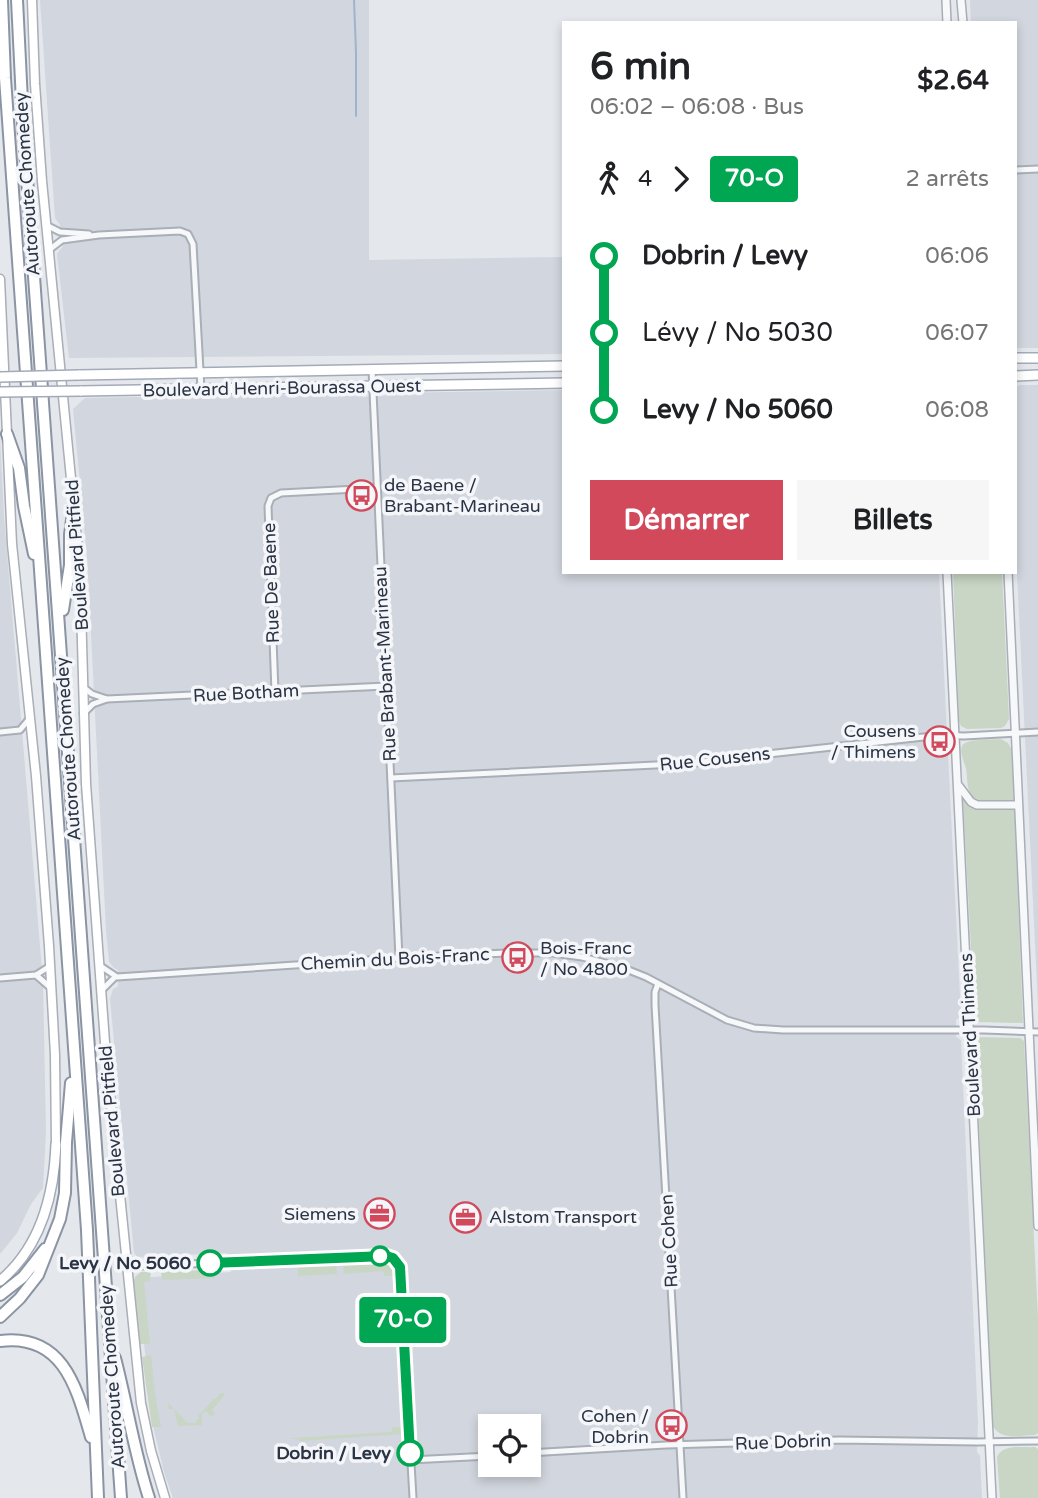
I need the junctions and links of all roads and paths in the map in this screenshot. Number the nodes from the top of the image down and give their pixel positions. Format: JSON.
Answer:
{"nodes":[{"id":1,"x":2,"y":0,"type":"edge"},
{"id":2,"x":17,"y":0,"type":"edge"},
{"id":3,"x":32,"y":0,"type":"edge"},
{"id":4,"x":946,"y":0,"type":"edge"},
{"id":5,"x":961,"y":0,"type":"edge"},
{"id":6,"x":947,"y":21,"type":"edge"},
{"id":7,"x":962,"y":21,"type":"edge"},
{"id":8,"x":1038,"y":169,"type":"edge"},
{"id":9,"x":1017,"y":170,"type":"edge"},
{"id":10,"x":46,"y":225,"type":"junction"},
{"id":11,"x":99,"y":234,"type":"junction"},
{"id":12,"x":49,"y":250,"type":"junction"},
{"id":13,"x":0,"y":279,"type":"edge"},
{"id":14,"x":1017,"y":358,"type":"edge"},
{"id":15,"x":1038,"y":358,"type":"edge"},
{"id":16,"x":562,"y":366,"type":"edge"},
{"id":17,"x":372,"y":370,"type":"junction"},
{"id":18,"x":200,"y":373,"type":"junction"},
{"id":19,"x":1038,"y":375,"type":"edge"},
{"id":20,"x":1017,"y":376,"type":"edge"},
{"id":21,"x":0,"y":377,"type":"edge"},
{"id":22,"x":562,"y":383,"type":"edge"},
{"id":23,"x":372,"y":386,"type":"junction"},
{"id":24,"x":201,"y":389,"type":"junction"},
{"id":25,"x":0,"y":393,"type":"edge"},
{"id":26,"x":7,"y":434,"type":"junction"},
{"id":27,"x":376,"y":488,"type":"junction"},
{"id":28,"x":74,"y":505,"type":"junction"},
{"id":29,"x":947,"y":574,"type":"edge"},
{"id":30,"x":1008,"y":574,"type":"edge"},
{"id":31,"x":42,"y":594,"type":"junction"},
{"id":32,"x":60,"y":630,"type":"junction"},
{"id":33,"x":83,"y":687,"type":"junction"},
{"id":34,"x":386,"y":687,"type":"junction"},
{"id":35,"x":275,"y":692,"type":"junction"},
{"id":36,"x":107,"y":699,"type":"junction"},
{"id":37,"x":83,"y":714,"type":"junction"},
{"id":38,"x":30,"y":718,"type":"junction"},
{"id":39,"x":20,"y":730,"type":"junction"},
{"id":40,"x":0,"y":732,"type":"edge"},
{"id":41,"x":1038,"y":732,"type":"edge"},
{"id":42,"x":1015,"y":733,"type":"junction"},
{"id":43,"x":955,"y":735,"type":"junction"},
{"id":44,"x":33,"y":741,"type":"junction"},
{"id":45,"x":391,"y":778,"type":"junction"},
{"id":46,"x":958,"y":786,"type":"junction"},
{"id":47,"x":1018,"y":805,"type":"junction"},
{"id":48,"x":399,"y":958,"type":"junction"},
{"id":49,"x":50,"y":965,"type":"junction"},
{"id":50,"x":99,"y":965,"type":"junction"},
{"id":51,"x":36,"y":975,"type":"junction"},
{"id":52,"x":115,"y":977,"type":"junction"},
{"id":53,"x":0,"y":978,"type":"edge"},
{"id":54,"x":658,"y":984,"type":"junction"},
{"id":55,"x":52,"y":989,"type":"junction"},
{"id":56,"x":101,"y":991,"type":"junction"},
{"id":57,"x":970,"y":1030,"type":"junction"},
{"id":58,"x":1029,"y":1032,"type":"junction"},
{"id":59,"x":1038,"y":1032,"type":"edge"},
{"id":60,"x":74,"y":1053,"type":"junction"},
{"id":61,"x":57,"y":1144,"type":"joint"},
{"id":62,"x":1038,"y":1226,"type":"edge"},
{"id":63,"x":54,"y":1235,"type":"junction"},
{"id":64,"x":125,"y":1257,"type":"junction"},
{"id":65,"x":140,"y":1266,"type":"junction"},
{"id":66,"x":127,"y":1278,"type":"junction"},
{"id":67,"x":0,"y":1281,"type":"edge"},
{"id":68,"x":0,"y":1295,"type":"edge"},
{"id":69,"x":0,"y":1317,"type":"edge"},
{"id":70,"x":109,"y":1335,"type":"junction"},
{"id":71,"x":0,"y":1341,"type":"edge"},
{"id":72,"x":1038,"y":1441,"type":"edge"},
{"id":73,"x":990,"y":1442,"type":"junction"},
{"id":74,"x":680,"y":1445,"type":"junction"},
{"id":75,"x":541,"y":1452,"type":"edge"},
{"id":76,"x":95,"y":1453,"type":"junction"},
{"id":77,"x":478,"y":1457,"type":"edge"},
{"id":78,"x":411,"y":1460,"type":"junction"},
{"id":79,"x":98,"y":1498,"type":"edge"},
{"id":80,"x":121,"y":1498,"type":"edge"},
{"id":81,"x":149,"y":1498,"type":"edge"},
{"id":82,"x":165,"y":1498,"type":"edge"},
{"id":83,"x":413,"y":1498,"type":"edge"},
{"id":84,"x":683,"y":1498,"type":"edge"},
{"id":85,"x":992,"y":1498,"type":"edge"}],
"edges":[{"from":1,"to":31,"type":"highway","name":"Autoroute Chomedey"},
{"from":2,"to":32,"type":"highway","name":"Autoroute Chomedey"},
{"from":3,"to":10,"type":"main road","name":"Boulevard Pitfield"},
{"from":4,"to":6,"type":"street"},
{"from":5,"to":7,"type":"street"},
{"from":8,"to":9,"type":"street"},
{"from":10,"to":11,"type":"street"},
{"from":10,"to":12,"type":"main road","name":"Boulevard Pitfield"},
{"from":11,"to":12,"type":"street"},
{"from":11,"to":18,"type":"street"},
{"from":12,"to":28,"type":"main road","name":"Boulevard Pitfield"},
{"from":13,"to":26,"type":"main road"},
{"from":14,"to":15,"type":"main road"},
{"from":16,"to":17,"type":"main road","name":"Boulevard Henri-Bourassa Ouest"},
{"from":17,"to":18,"type":"main road","name":"Boulevard Henri-Bourassa Ouest"},
{"from":17,"to":23,"type":"street","name":"Rue Brabant-Marineau"},
{"from":18,"to":21,"type":"main road","name":"Boulevard Henri-Bourassa Ouest","bridge":true},
{"from":18,"to":24,"type":"street"},
{"from":19,"to":20,"type":"main road"},
{"from":22,"to":23,"type":"main road","name":"Boulevard Henri-Bourassa Ouest"},
{"from":23,"to":24,"type":"main road","name":"Boulevard Henri-Bourassa Ouest"},
{"from":23,"to":27,"type":"street","name":"Rue Brabant-Marineau"},
{"from":24,"to":25,"type":"main road","name":"Boulevard Henri-Bourassa Ouest","bridge":true},
{"from":26,"to":31,"type":"highway"},
{"from":26,"to":38,"type":"main road"},
{"from":27,"to":34,"type":"street","name":"Rue Brabant-Marineau"},
{"from":27,"to":35,"type":"street","name":"Rue De Baene"},
{"from":28,"to":32,"type":"highway"},
{"from":28,"to":33,"type":"main road","name":"Boulevard Pitfield"},
{"from":29,"to":43,"type":"street","name":"Boulevard Thimens"},
{"from":30,"to":42,"type":"street"},
{"from":31,"to":60,"type":"highway","name":"Autoroute Chomedey"},
{"from":32,"to":70,"type":"highway","name":"Autoroute Chomedey"},
{"from":33,"to":36,"type":"street","name":"Rue Botham"},
{"from":33,"to":37,"type":"main road","name":"Boulevard Pitfield"},
{"from":34,"to":35,"type":"street","name":"Rue Botham"},
{"from":34,"to":45,"type":"street","name":"Rue Brabant-Marineau"},
{"from":35,"to":36,"type":"street","name":"Rue Botham"},
{"from":36,"to":37,"type":"street","name":"Rue Botham"},
{"from":37,"to":50,"type":"main road","name":"Boulevard Pitfield"},
{"from":38,"to":39,"type":"street"},
{"from":38,"to":44,"type":"main road"},
{"from":39,"to":40,"type":"street"},
{"from":39,"to":44,"type":"street"},
{"from":41,"to":42,"type":"street","name":"Rue Cousens"},
{"from":42,"to":43,"type":"street","name":"Rue Cousens"},
{"from":42,"to":47,"type":"street"},
{"from":43,"to":45,"type":"street","name":"Rue Cousens"},
{"from":43,"to":46,"type":"street","name":"Boulevard Thimens"},
{"from":44,"to":49,"type":"main road"},
{"from":45,"to":48,"type":"street","name":"Rue Brabant-Marineau"},
{"from":46,"to":47,"type":"street"},
{"from":46,"to":57,"type":"street","name":"Boulevard Thimens"},
{"from":47,"to":58,"type":"street"},
{"from":48,"to":52,"type":"street","name":"Chemin du Bois-Franc"},
{"from":48,"to":54,"type":"street","name":"Chemin du Bois-Franc"},
{"from":49,"to":51,"type":"street"},
{"from":49,"to":55,"type":"main road"},
{"from":50,"to":52,"type":"street"},
{"from":50,"to":56,"type":"main road","name":"Boulevard Pitfield"},
{"from":51,"to":53,"type":"street"},
{"from":51,"to":55,"type":"street"},
{"from":52,"to":56,"type":"street"},
{"from":54,"to":57,"type":"street","name":"Chemin du Bois-Franc"},
{"from":54,"to":74,"type":"street","name":"Rue Cohen"},
{"from":55,"to":61,"type":"main road"},
{"from":56,"to":64,"type":"main road","name":"Boulevard Pitfield"},
{"from":57,"to":58,"type":"street","name":"Chemin du Bois-Franc"},
{"from":57,"to":73,"type":"street","name":"Boulevard Thimens"},
{"from":58,"to":59,"type":"street","name":"Chemin du Bois-Franc"},
{"from":58,"to":62,"type":"street"},
{"from":60,"to":63,"type":"highway"},
{"from":60,"to":76,"type":"highway","name":"Autoroute Chomedey"},
{"from":61,"to":67,"type":"main road"},
{"from":63,"to":68,"type":"highway"},
{"from":63,"to":69,"type":"highway"},
{"from":64,"to":65,"type":"street"},
{"from":64,"to":66,"type":"main road","name":"Boulevard Pitfield"},
{"from":65,"to":66,"type":"street"},
{"from":65,"to":78,"type":"street"},
{"from":66,"to":82,"type":"main road","name":"Boulevard Pitfield"},
{"from":70,"to":80,"type":"highway","name":"Autoroute Chomedey"},
{"from":70,"to":81,"type":"highway"},
{"from":71,"to":76,"type":"highway"},
{"from":72,"to":73,"type":"street","name":"Rue Dobrin"},
{"from":73,"to":74,"type":"street","name":"Rue Dobrin"},
{"from":73,"to":85,"type":"street","name":"Boulevard Thimens"},
{"from":74,"to":75,"type":"street","name":"Rue Dobrin"},
{"from":74,"to":84,"type":"street","name":"Rue Cohen"},
{"from":76,"to":79,"type":"highway","name":"Autoroute Chomedey"},
{"from":77,"to":78,"type":"street"},
{"from":78,"to":83,"type":"street"}]}
